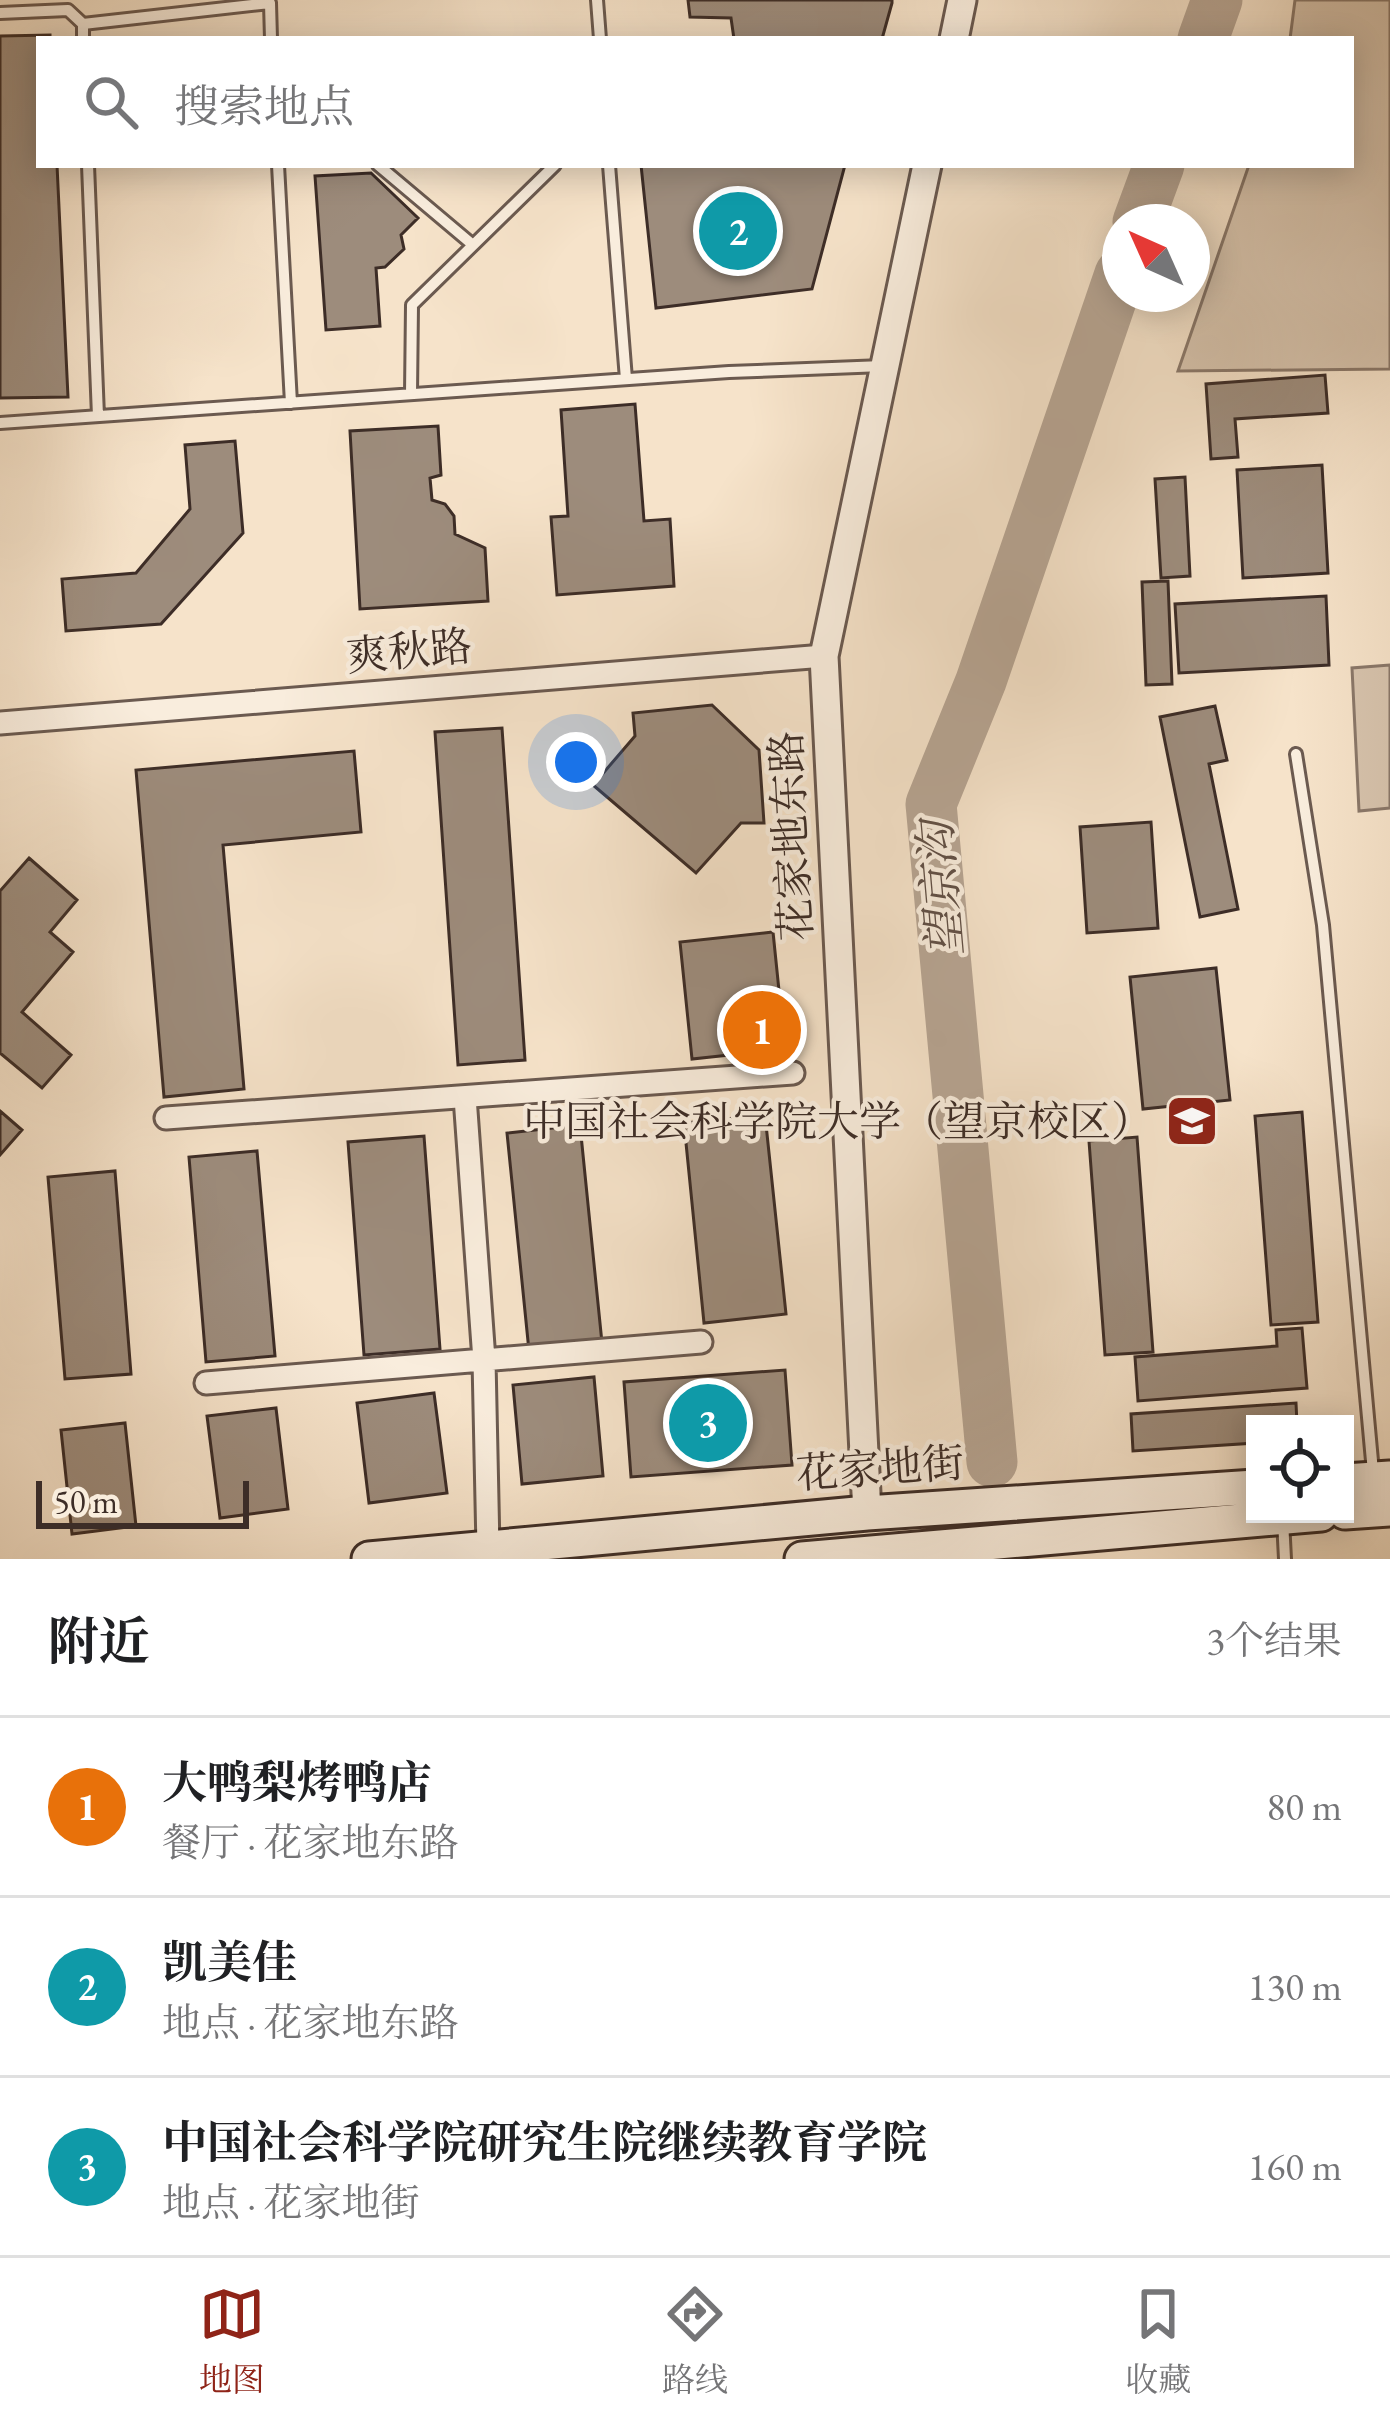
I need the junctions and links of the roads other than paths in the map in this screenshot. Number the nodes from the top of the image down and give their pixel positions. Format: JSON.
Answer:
{"nodes":[{"id":1,"x":597,"y":0,"type":"edge"},
{"id":2,"x":962,"y":0,"type":"edge"},
{"id":3,"x":0,"y":13,"type":"edge"},
{"id":4,"x":82,"y":24,"type":"junction"},
{"id":5,"x":83,"y":36,"type":"edge"},
{"id":6,"x":272,"y":36,"type":"edge"},
{"id":7,"x":600,"y":36,"type":"edge"},
{"id":8,"x":955,"y":36,"type":"edge"},
{"id":9,"x":88,"y":168,"type":"edge"},
{"id":10,"x":278,"y":168,"type":"edge"},
{"id":11,"x":382,"y":168,"type":"edge"},
{"id":12,"x":552,"y":168,"type":"edge"},
{"id":13,"x":609,"y":168,"type":"edge"},
{"id":14,"x":927,"y":168,"type":"edge"},
{"id":15,"x":473,"y":245,"type":"junction"},
{"id":16,"x":885,"y":366,"type":"junction"},
{"id":17,"x":626,"y":379,"type":"junction"},
{"id":18,"x":411,"y":394,"type":"junction"},
{"id":19,"x":290,"y":403,"type":"junction"},
{"id":20,"x":98,"y":416,"type":"junction"},
{"id":21,"x":0,"y":423,"type":"edge"},
{"id":22,"x":824,"y":656,"type":"junction"},
{"id":23,"x":0,"y":723,"type":"edge"},
{"id":24,"x":1296,"y":754,"type":"dead end"},
{"id":25,"x":793,"y":1073,"type":"dead end"},
{"id":26,"x":465,"y":1097,"type":"junction"},
{"id":27,"x":166,"y":1118,"type":"dead end"},
{"id":28,"x":701,"y":1342,"type":"dead end"},
{"id":29,"x":484,"y":1360,"type":"junction"},
{"id":30,"x":206,"y":1382,"type":"dead end"},
{"id":31,"x":1369,"y":1479,"type":"edge"},
{"id":32,"x":1246,"y":1488,"type":"edge"},
{"id":33,"x":1390,"y":1509,"type":"edge"},
{"id":34,"x":1354,"y":1511,"type":"edge"},
{"id":35,"x":867,"y":1513,"type":"junction"},
{"id":36,"x":1246,"y":1520,"type":"edge"},
{"id":37,"x":1283,"y":1523,"type":"edge"},
{"id":38,"x":488,"y":1548,"type":"junction"},
{"id":39,"x":883,"y":1556,"type":"edge"},
{"id":40,"x":369,"y":1559,"type":"edge"},
{"id":41,"x":802,"y":1559,"type":"edge"},
{"id":42,"x":1285,"y":1559,"type":"edge"}],
"edges":[{"from":1,"to":7,"type":"lane"},
{"from":2,"to":8,"type":"street"},
{"from":3,"to":4,"type":"lane"},
{"from":4,"to":5,"type":"lane"},
{"from":4,"to":6,"type":"lane"},
{"from":9,"to":20,"type":"lane"},
{"from":10,"to":19,"type":"lane"},
{"from":11,"to":15,"type":"lane"},
{"from":12,"to":15,"type":"lane"},
{"from":13,"to":17,"type":"lane"},
{"from":14,"to":16,"type":"street","name":"花家地东路"},
{"from":15,"to":18,"type":"lane"},
{"from":16,"to":17,"type":"lane"},
{"from":16,"to":22,"type":"street","name":"花家地东路"},
{"from":17,"to":18,"type":"lane"},
{"from":18,"to":19,"type":"lane"},
{"from":19,"to":20,"type":"lane"},
{"from":20,"to":21,"type":"lane"},
{"from":22,"to":23,"type":"street","name":"爽秋路"},
{"from":22,"to":35,"type":"street","name":"花家地东路"},
{"from":24,"to":31,"type":"lane"},
{"from":25,"to":26,"type":"street"},
{"from":26,"to":27,"type":"street"},
{"from":26,"to":29,"type":"street"},
{"from":28,"to":29,"type":"street"},
{"from":29,"to":30,"type":"street"},
{"from":29,"to":38,"type":"street"},
{"from":32,"to":35,"type":"main road","name":"花家地街"},
{"from":33,"to":34,"type":"main road"},
{"from":35,"to":38,"type":"main road","name":"花家地街"},
{"from":36,"to":39,"type":"main road","name":"花家地街"},
{"from":37,"to":42,"type":"lane"},
{"from":38,"to":40,"type":"main road","name":"花家地街"},
{"from":39,"to":41,"type":"main road","name":"花家地街"}]}
